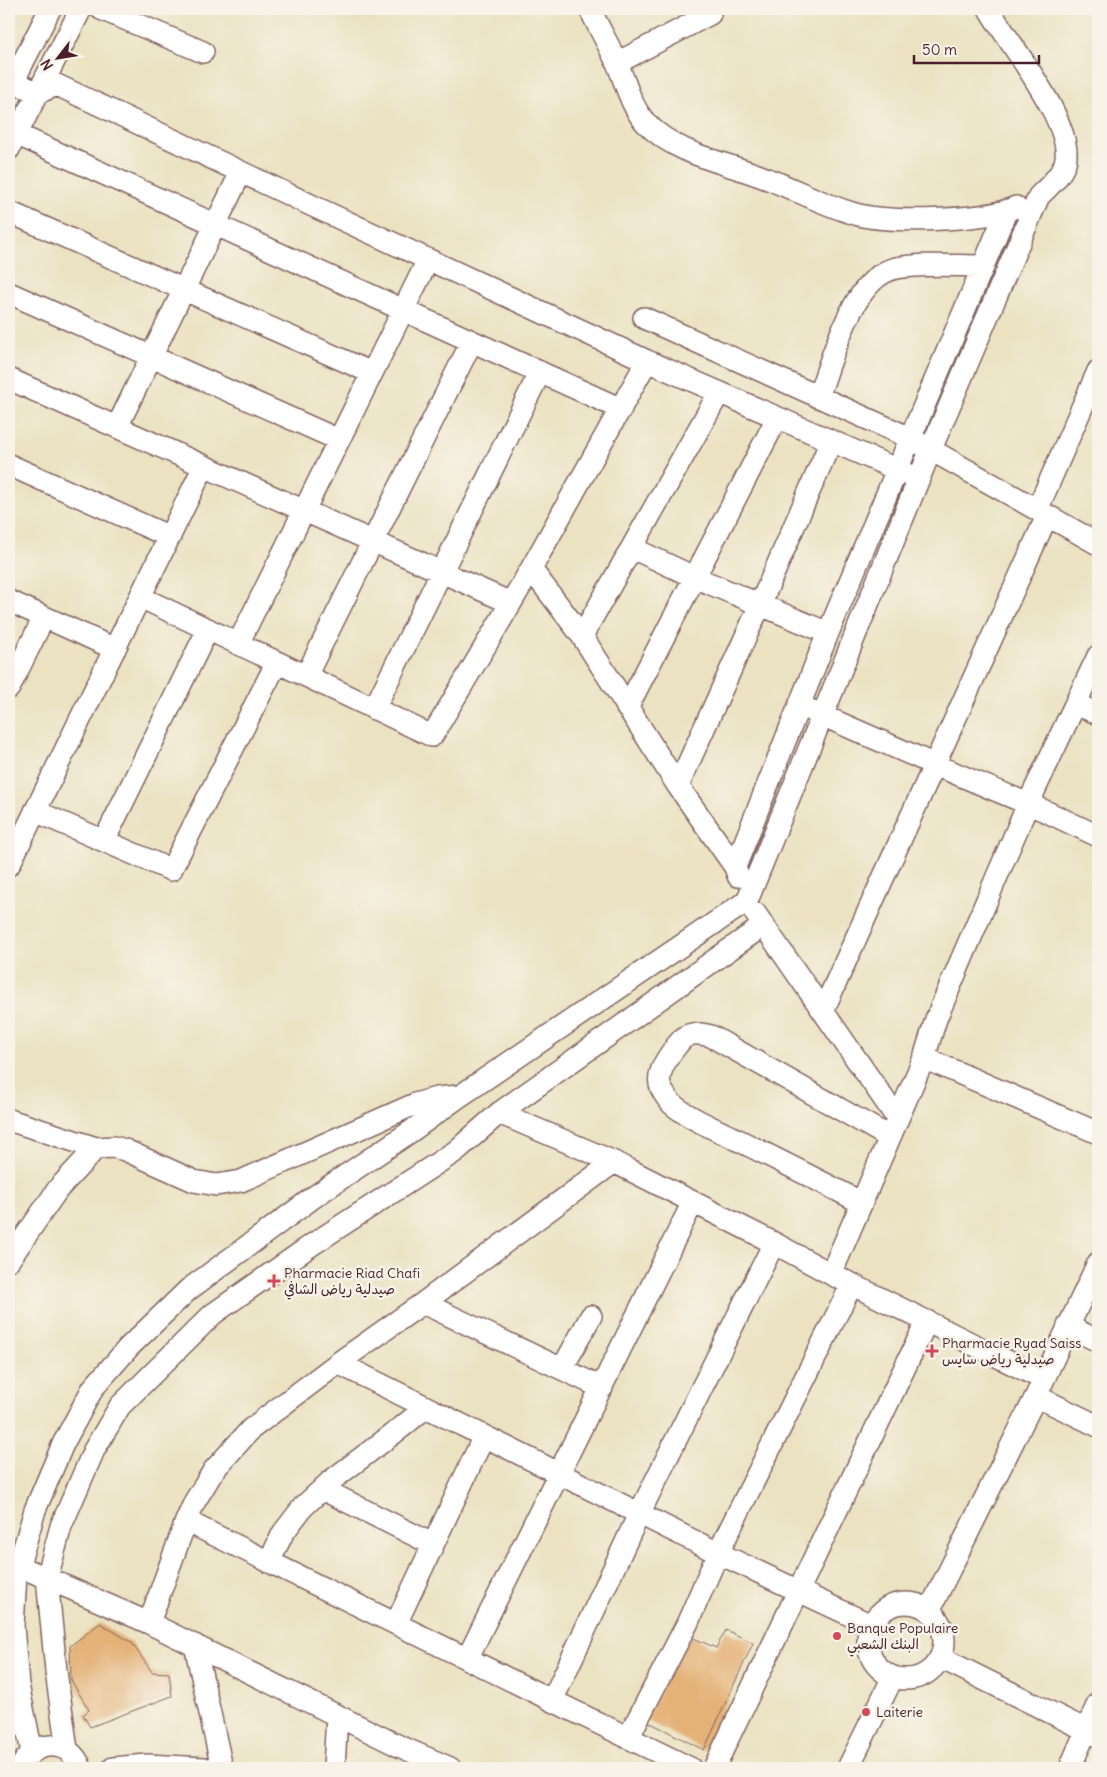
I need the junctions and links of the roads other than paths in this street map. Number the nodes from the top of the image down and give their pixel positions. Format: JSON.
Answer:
{"nodes":[{"id":1,"x":50,"y":9,"type":"edge"},
{"id":2,"x":81,"y":9,"type":"edge"},
{"id":3,"x":101,"y":9,"type":"edge"},
{"id":4,"x":590,"y":9,"type":"edge"},
{"id":5,"x":990,"y":9,"type":"edge"},
{"id":6,"x":710,"y":14,"type":"dead end"},
{"id":7,"x":203,"y":52,"type":"dead end"},
{"id":8,"x":27,"y":53,"type":"junction"},
{"id":9,"x":617,"y":63,"type":"junction"},
{"id":10,"x":54,"y":75,"type":"junction"},
{"id":11,"x":11,"y":85,"type":"edge"},
{"id":12,"x":37,"y":93,"type":"junction"},
{"id":13,"x":12,"y":141,"type":"edge"},
{"id":14,"x":242,"y":172,"type":"junction"},
{"id":15,"x":1039,"y":196,"type":"junction"},
{"id":16,"x":9,"y":212,"type":"edge"},
{"id":17,"x":1006,"y":212,"type":"junction"},
{"id":18,"x":216,"y":225,"type":"junction"},
{"id":19,"x":428,"y":260,"type":"junction"},
{"id":20,"x":984,"y":266,"type":"junction"},
{"id":21,"x":184,"y":290,"type":"junction"},
{"id":22,"x":9,"y":293,"type":"edge"},
{"id":23,"x":403,"y":310,"type":"junction"},
{"id":24,"x":644,"y":318,"type":"dead end"},
{"id":25,"x":472,"y":341,"type":"junction"},
{"id":26,"x":152,"y":357,"type":"junction"},
{"id":27,"x":647,"y":361,"type":"junction"},
{"id":28,"x":1098,"y":371,"type":"edge"},
{"id":29,"x":540,"y":372,"type":"junction"},
{"id":30,"x":372,"y":373,"type":"junction"},
{"id":31,"x":9,"y":379,"type":"edge"},
{"id":32,"x":719,"y":393,"type":"junction"},
{"id":33,"x":818,"y":397,"type":"junction"},
{"id":34,"x":1093,"y":398,"type":"edge"},
{"id":35,"x":621,"y":409,"type":"junction"},
{"id":36,"x":777,"y":418,"type":"junction"},
{"id":37,"x":117,"y":428,"type":"junction"},
{"id":38,"x":910,"y":438,"type":"junction"},
{"id":39,"x":339,"y":440,"type":"junction"},
{"id":40,"x":831,"y":441,"type":"junction"},
{"id":41,"x":931,"y":449,"type":"junction"},
{"id":42,"x":9,"y":466,"type":"edge"},
{"id":43,"x":204,"y":466,"type":"junction"},
{"id":44,"x":897,"y":469,"type":"junction"},
{"id":45,"x":919,"y":480,"type":"junction"},
{"id":46,"x":304,"y":511,"type":"junction"},
{"id":47,"x":1042,"y":513,"type":"junction"},
{"id":48,"x":170,"y":537,"type":"junction"},
{"id":49,"x":373,"y":541,"type":"junction"},
{"id":50,"x":1098,"y":544,"type":"edge"},
{"id":51,"x":632,"y":548,"type":"junction"},
{"id":52,"x":531,"y":569,"type":"junction"},
{"id":53,"x":442,"y":572,"type":"junction"},
{"id":54,"x":694,"y":577,"type":"junction"},
{"id":55,"x":140,"y":597,"type":"junction"},
{"id":56,"x":9,"y":602,"type":"edge"},
{"id":57,"x":512,"y":603,"type":"junction"},
{"id":58,"x":760,"y":604,"type":"junction"},
{"id":59,"x":44,"y":617,"type":"junction"},
{"id":60,"x":208,"y":629,"type":"junction"},
{"id":61,"x":828,"y":634,"type":"junction"},
{"id":62,"x":582,"y":636,"type":"junction"},
{"id":63,"x":238,"y":644,"type":"junction"},
{"id":64,"x":115,"y":649,"type":"junction"},
{"id":65,"x":1098,"y":656,"type":"edge"},
{"id":66,"x":277,"y":662,"type":"junction"},
{"id":67,"x":306,"y":676,"type":"junction"},
{"id":68,"x":9,"y":688,"type":"edge"},
{"id":69,"x":1077,"y":704,"type":"junction"},
{"id":70,"x":799,"y":706,"type":"junction"},
{"id":71,"x":374,"y":708,"type":"junction"},
{"id":72,"x":627,"y":708,"type":"junction"},
{"id":73,"x":822,"y":714,"type":"junction"},
{"id":74,"x":1098,"y":714,"type":"edge"},
{"id":75,"x":933,"y":764,"type":"junction"},
{"id":76,"x":678,"y":786,"type":"junction"},
{"id":77,"x":1028,"y":804,"type":"junction"},
{"id":78,"x":35,"y":811,"type":"junction"},
{"id":79,"x":1098,"y":836,"type":"edge"},
{"id":80,"x":104,"y":841,"type":"junction"},
{"id":81,"x":9,"y":864,"type":"edge"},
{"id":82,"x":735,"y":867,"type":"junction"},
{"id":83,"x":747,"y":901,"type":"junction"},
{"id":84,"x":764,"y":925,"type":"junction"},
{"id":85,"x":823,"y":1011,"type":"junction"},
{"id":86,"x":924,"y":1058,"type":"junction"},
{"id":87,"x":460,"y":1096,"type":"junction"},
{"id":88,"x":499,"y":1113,"type":"junction"},
{"id":89,"x":9,"y":1120,"type":"edge"},
{"id":90,"x":893,"y":1128,"type":"junction"},
{"id":91,"x":1098,"y":1133,"type":"edge"},
{"id":92,"x":96,"y":1148,"type":"junction"},
{"id":93,"x":614,"y":1162,"type":"junction"},
{"id":94,"x":693,"y":1202,"type":"junction"},
{"id":95,"x":862,"y":1203,"type":"junction"},
{"id":96,"x":774,"y":1243,"type":"junction"},
{"id":97,"x":9,"y":1260,"type":"edge"},
{"id":98,"x":1098,"y":1263,"type":"edge"},
{"id":99,"x":831,"y":1274,"type":"junction"},
{"id":100,"x":852,"y":1284,"type":"junction"},
{"id":101,"x":423,"y":1303,"type":"junction"},
{"id":102,"x":591,"y":1316,"type":"dead end"},
{"id":103,"x":928,"y":1322,"type":"junction"},
{"id":104,"x":1068,"y":1326,"type":"junction"},
{"id":105,"x":1098,"y":1341,"type":"edge"},
{"id":106,"x":338,"y":1363,"type":"junction"},
{"id":107,"x":562,"y":1369,"type":"junction"},
{"id":108,"x":602,"y":1388,"type":"junction"},
{"id":109,"x":1039,"y":1388,"type":"junction"},
{"id":110,"x":425,"y":1408,"type":"junction"},
{"id":111,"x":1098,"y":1426,"type":"edge"},
{"id":112,"x":484,"y":1436,"type":"junction"},
{"id":113,"x":560,"y":1474,"type":"junction"},
{"id":114,"x":322,"y":1489,"type":"junction"},
{"id":115,"x":638,"y":1514,"type":"junction"},
{"id":116,"x":186,"y":1520,"type":"junction"},
{"id":117,"x":432,"y":1544,"type":"junction"},
{"id":118,"x":718,"y":1553,"type":"junction"},
{"id":119,"x":269,"y":1562,"type":"junction"},
{"id":120,"x":19,"y":1566,"type":"junction"},
{"id":121,"x":48,"y":1578,"type":"junction"},
{"id":122,"x":798,"y":1591,"type":"junction"},
{"id":123,"x":929,"y":1611,"type":"junction"},
{"id":124,"x":149,"y":1623,"type":"junction"},
{"id":125,"x":396,"y":1624,"type":"junction"},
{"id":126,"x":871,"y":1625,"type":"junction"},
{"id":127,"x":195,"y":1645,"type":"junction"},
{"id":128,"x":941,"y":1658,"type":"junction"},
{"id":129,"x":467,"y":1659,"type":"junction"},
{"id":130,"x":893,"y":1677,"type":"junction"},
{"id":131,"x":552,"y":1701,"type":"junction"},
{"id":132,"x":1098,"y":1703,"type":"edge"},
{"id":133,"x":337,"y":1715,"type":"junction"},
{"id":134,"x":1093,"y":1733,"type":"edge"},
{"id":135,"x":628,"y":1738,"type":"junction"},
{"id":136,"x":66,"y":1750,"type":"junction"},
{"id":137,"x":26,"y":1760,"type":"edge"},
{"id":138,"x":81,"y":1768,"type":"edge"},
{"id":139,"x":113,"y":1768,"type":"edge"},
{"id":140,"x":199,"y":1768,"type":"edge"},
{"id":141,"x":222,"y":1768,"type":"edge"},
{"id":142,"x":334,"y":1768,"type":"edge"},
{"id":143,"x":450,"y":1768,"type":"edge"},
{"id":144,"x":690,"y":1768,"type":"edge"},
{"id":145,"x":714,"y":1768,"type":"edge"},
{"id":146,"x":848,"y":1768,"type":"edge"},
{"id":147,"x":1070,"y":1768,"type":"edge"}],
"edges":[{"from":1,"to":8,"type":"street"},
{"from":2,"to":10,"type":"street"},
{"from":3,"to":7,"type":"street"},
{"from":4,"to":9,"type":"street"},
{"from":5,"to":15,"type":"street"},
{"from":6,"to":9,"type":"street"},
{"from":8,"to":10,"type":"street"},
{"from":8,"to":11,"type":"street"},
{"from":9,"to":17,"type":"street"},
{"from":10,"to":12,"type":"street"},
{"from":10,"to":14,"type":"street"},
{"from":11,"to":12,"type":"street"},
{"from":12,"to":13,"type":"street"},
{"from":13,"to":18,"type":"street"},
{"from":14,"to":18,"type":"street"},
{"from":14,"to":19,"type":"street"},
{"from":15,"to":17,"type":"street"},
{"from":15,"to":41,"type":"street"},
{"from":16,"to":21,"type":"street"},
{"from":17,"to":20,"type":"street"},
{"from":18,"to":21,"type":"street"},
{"from":18,"to":23,"type":"street"},
{"from":19,"to":23,"type":"street"},
{"from":19,"to":27,"type":"street"},
{"from":20,"to":33,"type":"street"},
{"from":20,"to":38,"type":"street"},
{"from":21,"to":26,"type":"street"},
{"from":21,"to":30,"type":"street"},
{"from":22,"to":26,"type":"street"},
{"from":23,"to":25,"type":"street"},
{"from":23,"to":30,"type":"street"},
{"from":24,"to":33,"type":"street"},
{"from":25,"to":29,"type":"street"},
{"from":25,"to":49,"type":"street"},
{"from":26,"to":37,"type":"street"},
{"from":26,"to":39,"type":"street"},
{"from":27,"to":32,"type":"street"},
{"from":27,"to":35,"type":"street"},
{"from":28,"to":34,"type":"street"},
{"from":29,"to":35,"type":"street"},
{"from":29,"to":53,"type":"street"},
{"from":30,"to":39,"type":"street"},
{"from":31,"to":37,"type":"street"},
{"from":32,"to":36,"type":"street"},
{"from":32,"to":51,"type":"street"},
{"from":33,"to":38,"type":"street"},
{"from":34,"to":47,"type":"street"},
{"from":35,"to":52,"type":"street"},
{"from":36,"to":40,"type":"street"},
{"from":36,"to":54,"type":"street"},
{"from":37,"to":43,"type":"street"},
{"from":38,"to":41,"type":"street"},
{"from":38,"to":44,"type":"street"},
{"from":39,"to":46,"type":"street"},
{"from":40,"to":44,"type":"street"},
{"from":40,"to":58,"type":"street"},
{"from":41,"to":45,"type":"street"},
{"from":41,"to":47,"type":"street"},
{"from":42,"to":48,"type":"street"},
{"from":43,"to":46,"type":"street"},
{"from":43,"to":48,"type":"street"},
{"from":44,"to":45,"type":"street"},
{"from":44,"to":61,"type":"street"},
{"from":45,"to":73,"type":"street"},
{"from":46,"to":49,"type":"street"},
{"from":46,"to":63,"type":"street"},
{"from":47,"to":50,"type":"street"},
{"from":47,"to":75,"type":"street"},
{"from":48,"to":55,"type":"street"},
{"from":49,"to":53,"type":"street"},
{"from":49,"to":67,"type":"street"},
{"from":51,"to":54,"type":"street"},
{"from":51,"to":62,"type":"street"},
{"from":52,"to":57,"type":"street"},
{"from":52,"to":62,"type":"street"},
{"from":53,"to":57,"type":"street"},
{"from":53,"to":71,"type":"street"},
{"from":54,"to":58,"type":"street"},
{"from":54,"to":72,"type":"street"},
{"from":55,"to":60,"type":"street"},
{"from":55,"to":64,"type":"street"},
{"from":56,"to":59,"type":"street"},
{"from":57,"to":71,"type":"street"},
{"from":58,"to":61,"type":"street"},
{"from":58,"to":76,"type":"street"},
{"from":59,"to":64,"type":"street"},
{"from":59,"to":68,"type":"street"},
{"from":60,"to":63,"type":"street"},
{"from":60,"to":80,"type":"street"},
{"from":61,"to":70,"type":"street"},
{"from":62,"to":72,"type":"street"},
{"from":63,"to":66,"type":"street"},
{"from":64,"to":78,"type":"street"},
{"from":65,"to":69,"type":"street"},
{"from":66,"to":67,"type":"street"},
{"from":66,"to":80,"type":"street"},
{"from":67,"to":71,"type":"street"},
{"from":69,"to":74,"type":"street"},
{"from":69,"to":77,"type":"street"},
{"from":70,"to":73,"type":"street"},
{"from":70,"to":82,"type":"street"},
{"from":72,"to":76,"type":"street"},
{"from":73,"to":75,"type":"street"},
{"from":73,"to":83,"type":"street"},
{"from":75,"to":77,"type":"street"},
{"from":75,"to":85,"type":"street"},
{"from":76,"to":82,"type":"street"},
{"from":77,"to":79,"type":"street"},
{"from":77,"to":86,"type":"street"},
{"from":78,"to":80,"type":"street"},
{"from":78,"to":81,"type":"street"},
{"from":82,"to":83,"type":"street"},
{"from":83,"to":84,"type":"street"},
{"from":83,"to":87,"type":"street"},
{"from":84,"to":85,"type":"street"},
{"from":84,"to":88,"type":"street"},
{"from":85,"to":90,"type":"street"},
{"from":86,"to":90,"type":"street"},
{"from":86,"to":91,"type":"street"},
{"from":87,"to":92,"type":"street"},
{"from":87,"to":120,"type":"street"},
{"from":88,"to":93,"type":"street"},
{"from":88,"to":121,"type":"street"},
{"from":89,"to":92,"type":"street"},
{"from":90,"to":95,"type":"street"},
{"from":90,"to":95,"type":"street"},
{"from":92,"to":97,"type":"street"},
{"from":93,"to":94,"type":"street"},
{"from":93,"to":101,"type":"street"},
{"from":94,"to":96,"type":"street"},
{"from":94,"to":108,"type":"street"},
{"from":95,"to":99,"type":"street"},
{"from":96,"to":99,"type":"street"},
{"from":96,"to":115,"type":"street"},
{"from":98,"to":104,"type":"street"},
{"from":99,"to":100,"type":"street"},
{"from":100,"to":103,"type":"street"},
{"from":100,"to":118,"type":"street"},
{"from":101,"to":106,"type":"street"},
{"from":101,"to":107,"type":"street"},
{"from":102,"to":107,"type":"street"},
{"from":103,"to":109,"type":"street"},
{"from":103,"to":122,"type":"street"},
{"from":104,"to":105,"type":"street"},
{"from":104,"to":109,"type":"street"},
{"from":106,"to":110,"type":"street"},
{"from":106,"to":116,"type":"street"},
{"from":107,"to":108,"type":"street"},
{"from":108,"to":113,"type":"street"},
{"from":109,"to":111,"type":"street"},
{"from":109,"to":123,"type":"street"},
{"from":110,"to":112,"type":"street"},
{"from":110,"to":114,"type":"street"},
{"from":112,"to":113,"type":"street"},
{"from":112,"to":117,"type":"street"},
{"from":113,"to":115,"type":"street"},
{"from":113,"to":129,"type":"street"},
{"from":114,"to":117,"type":"street"},
{"from":114,"to":119,"type":"street"},
{"from":115,"to":118,"type":"street"},
{"from":115,"to":131,"type":"street"},
{"from":116,"to":119,"type":"street"},
{"from":116,"to":124,"type":"street"},
{"from":117,"to":125,"type":"street"},
{"from":118,"to":122,"type":"street"},
{"from":118,"to":135,"type":"street"},
{"from":119,"to":125,"type":"street"},
{"from":120,"to":121,"type":"street"},
{"from":120,"to":137,"type":"street"},
{"from":121,"to":124,"type":"street"},
{"from":121,"to":136,"type":"street"},
{"from":122,"to":126,"type":"street"},
{"from":122,"to":145,"type":"street"},
{"from":123,"to":126,"type":"street"},
{"from":123,"to":128,"type":"street"},
{"from":124,"to":127,"type":"street"},
{"from":125,"to":129,"type":"street"},
{"from":126,"to":130,"type":"street"},
{"from":127,"to":133,"type":"street"},
{"from":127,"to":141,"type":"street"},
{"from":128,"to":130,"type":"street"},
{"from":128,"to":134,"type":"street"},
{"from":129,"to":131,"type":"street"},
{"from":130,"to":146,"type":"street"},
{"from":131,"to":135,"type":"street"},
{"from":132,"to":134,"type":"street"},
{"from":133,"to":142,"type":"street"},
{"from":133,"to":143,"type":"street"},
{"from":134,"to":147,"type":"street"},
{"from":135,"to":144,"type":"street"},
{"from":136,"to":137,"type":"street"},
{"from":136,"to":138,"type":"street"},
{"from":139,"to":140,"type":"street"}]}
